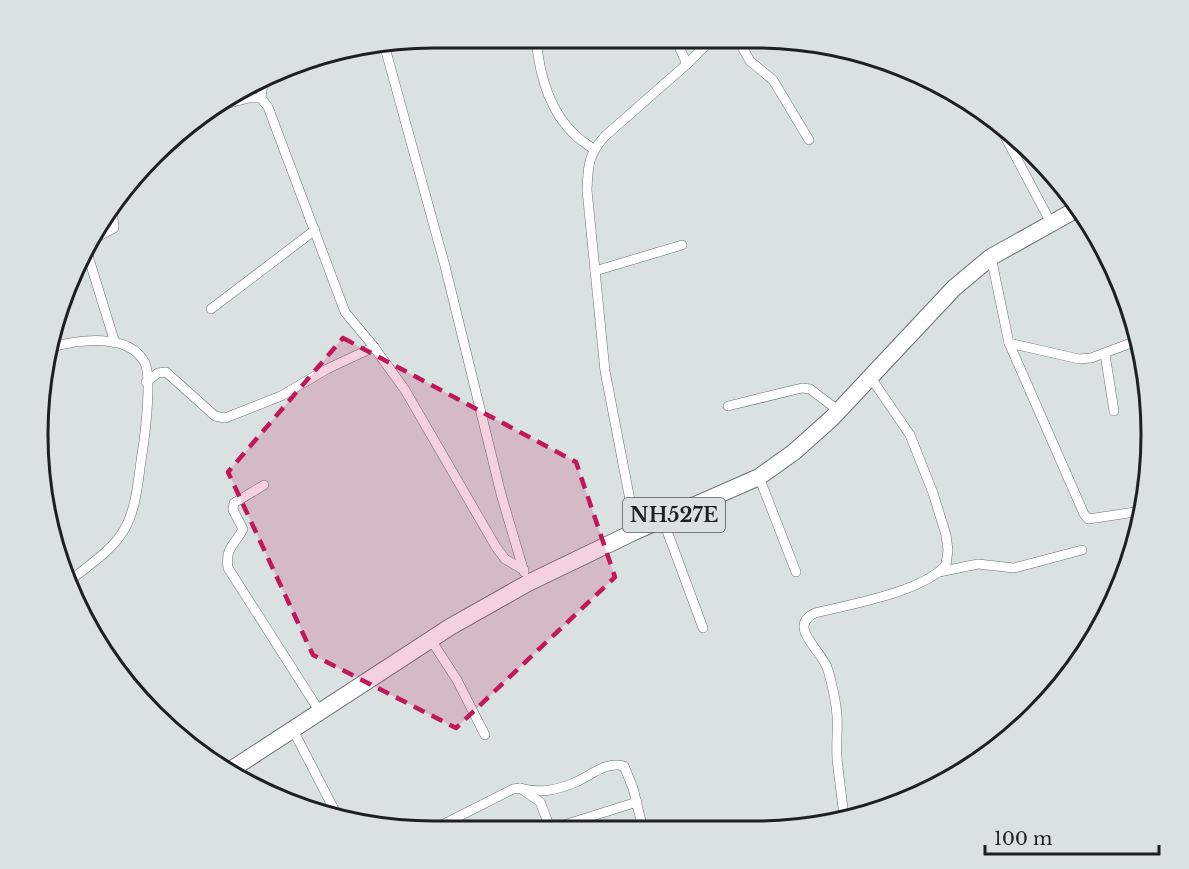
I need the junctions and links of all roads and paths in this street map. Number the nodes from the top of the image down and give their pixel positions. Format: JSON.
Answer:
{"nodes":[{"id":1,"x":537,"y":48,"type":"edge"},
{"id":2,"x":680,"y":48,"type":"edge"},
{"id":3,"x":703,"y":48,"type":"edge"},
{"id":4,"x":743,"y":48,"type":"edge"},
{"id":5,"x":386,"y":51,"type":"edge"},
{"id":6,"x":687,"y":64,"type":"junction"},
{"id":7,"x":262,"y":89,"type":"edge"},
{"id":8,"x":261,"y":98,"type":"junction"},
{"id":9,"x":241,"y":100,"type":"edge"},
{"id":10,"x":808,"y":140,"type":"dead end"},
{"id":11,"x":1009,"y":144,"type":"edge"},
{"id":12,"x":593,"y":149,"type":"junction"},
{"id":13,"x":1071,"y":212,"type":"edge"},
{"id":14,"x":113,"y":220,"type":"edge"},
{"id":15,"x":1051,"y":223,"type":"junction"},
{"id":16,"x":315,"y":230,"type":"junction"},
{"id":17,"x":105,"y":233,"type":"edge"},
{"id":18,"x":682,"y":245,"type":"dead end"},
{"id":19,"x":991,"y":257,"type":"junction"},
{"id":20,"x":90,"y":261,"type":"edge"},
{"id":21,"x":595,"y":271,"type":"junction"},
{"id":22,"x":211,"y":309,"type":"dead end"},
{"id":23,"x":115,"y":343,"type":"junction"},
{"id":24,"x":1010,"y":343,"type":"junction"},
{"id":25,"x":1130,"y":344,"type":"edge"},
{"id":26,"x":58,"y":346,"type":"edge"},
{"id":27,"x":374,"y":347,"type":"junction"},
{"id":28,"x":1105,"y":354,"type":"junction"},
{"id":29,"x":871,"y":378,"type":"junction"},
{"id":30,"x":147,"y":382,"type":"junction"},
{"id":31,"x":728,"y":406,"type":"dead end"},
{"id":32,"x":839,"y":411,"type":"junction"},
{"id":33,"x":1114,"y":411,"type":"dead end"},
{"id":34,"x":759,"y":477,"type":"junction"},
{"id":35,"x":264,"y":485,"type":"dead end"},
{"id":36,"x":1133,"y":512,"type":"edge"},
{"id":37,"x":663,"y":520,"type":"junction"},
{"id":38,"x":636,"y":531,"type":"junction"},
{"id":39,"x":1082,"y":550,"type":"dead end"},
{"id":40,"x":796,"y":572,"type":"dead end"},
{"id":41,"x":939,"y":572,"type":"junction"},
{"id":42,"x":75,"y":576,"type":"edge"},
{"id":43,"x":526,"y":576,"type":"junction"},
{"id":44,"x":703,"y":628,"type":"dead end"},
{"id":45,"x":431,"y":640,"type":"junction"},
{"id":46,"x":320,"y":712,"type":"junction"},
{"id":47,"x":293,"y":730,"type":"junction"},
{"id":48,"x":485,"y":735,"type":"dead end"},
{"id":49,"x":236,"y":766,"type":"edge"},
{"id":50,"x":520,"y":788,"type":"junction"},
{"id":51,"x":637,"y":802,"type":"junction"},
{"id":52,"x":333,"y":808,"type":"edge"},
{"id":53,"x":843,"y":811,"type":"edge"},
{"id":54,"x":450,"y":821,"type":"edge"},
{"id":55,"x":548,"y":821,"type":"edge"},
{"id":56,"x":576,"y":821,"type":"edge"},
{"id":57,"x":641,"y":821,"type":"edge"}],
"edges":[{"from":1,"to":12,"type":"street"},
{"from":2,"to":6,"type":"street"},
{"from":3,"to":6,"type":"street"},
{"from":4,"to":10,"type":"street"},
{"from":5,"to":43,"type":"street"},
{"from":6,"to":12,"type":"street"},
{"from":7,"to":8,"type":"street"},
{"from":8,"to":9,"type":"street"},
{"from":8,"to":16,"type":"street"},
{"from":11,"to":15,"type":"street"},
{"from":12,"to":21,"type":"street"},
{"from":13,"to":15,"type":"highway","number":"NH527E"},
{"from":14,"to":17,"type":"street"},
{"from":15,"to":19,"type":"highway","number":"NH527E"},
{"from":16,"to":22,"type":"street"},
{"from":16,"to":27,"type":"street"},
{"from":18,"to":21,"type":"street"},
{"from":19,"to":24,"type":"street"},
{"from":19,"to":29,"type":"highway","number":"NH527E"},
{"from":20,"to":23,"type":"street"},
{"from":21,"to":38,"type":"street"},
{"from":23,"to":26,"type":"street"},
{"from":23,"to":30,"type":"street"},
{"from":24,"to":28,"type":"street"},
{"from":24,"to":36,"type":"street"},
{"from":25,"to":28,"type":"street"},
{"from":27,"to":30,"type":"street"},
{"from":27,"to":43,"type":"street"},
{"from":28,"to":33,"type":"street"},
{"from":29,"to":32,"type":"highway","number":"NH527E"},
{"from":29,"to":41,"type":"street"},
{"from":30,"to":42,"type":"street"},
{"from":31,"to":32,"type":"street"},
{"from":32,"to":34,"type":"highway","number":"NH527E"},
{"from":34,"to":37,"type":"highway","number":"NH527E"},
{"from":34,"to":40,"type":"street"},
{"from":35,"to":46,"type":"street"},
{"from":37,"to":38,"type":"highway","number":"NH527E"},
{"from":37,"to":44,"type":"street"},
{"from":38,"to":43,"type":"highway","number":"NH527E"},
{"from":39,"to":41,"type":"street"},
{"from":41,"to":53,"type":"street"},
{"from":43,"to":45,"type":"highway","number":"NH527E"},
{"from":45,"to":46,"type":"highway","number":"NH527E"},
{"from":45,"to":48,"type":"street"},
{"from":46,"to":47,"type":"highway","number":"NH527E"},
{"from":47,"to":49,"type":"highway","number":"NH527E"},
{"from":47,"to":52,"type":"street"},
{"from":50,"to":51,"type":"street"},
{"from":50,"to":54,"type":"street"},
{"from":50,"to":55,"type":"street"},
{"from":51,"to":56,"type":"street"},
{"from":51,"to":57,"type":"street"}]}
